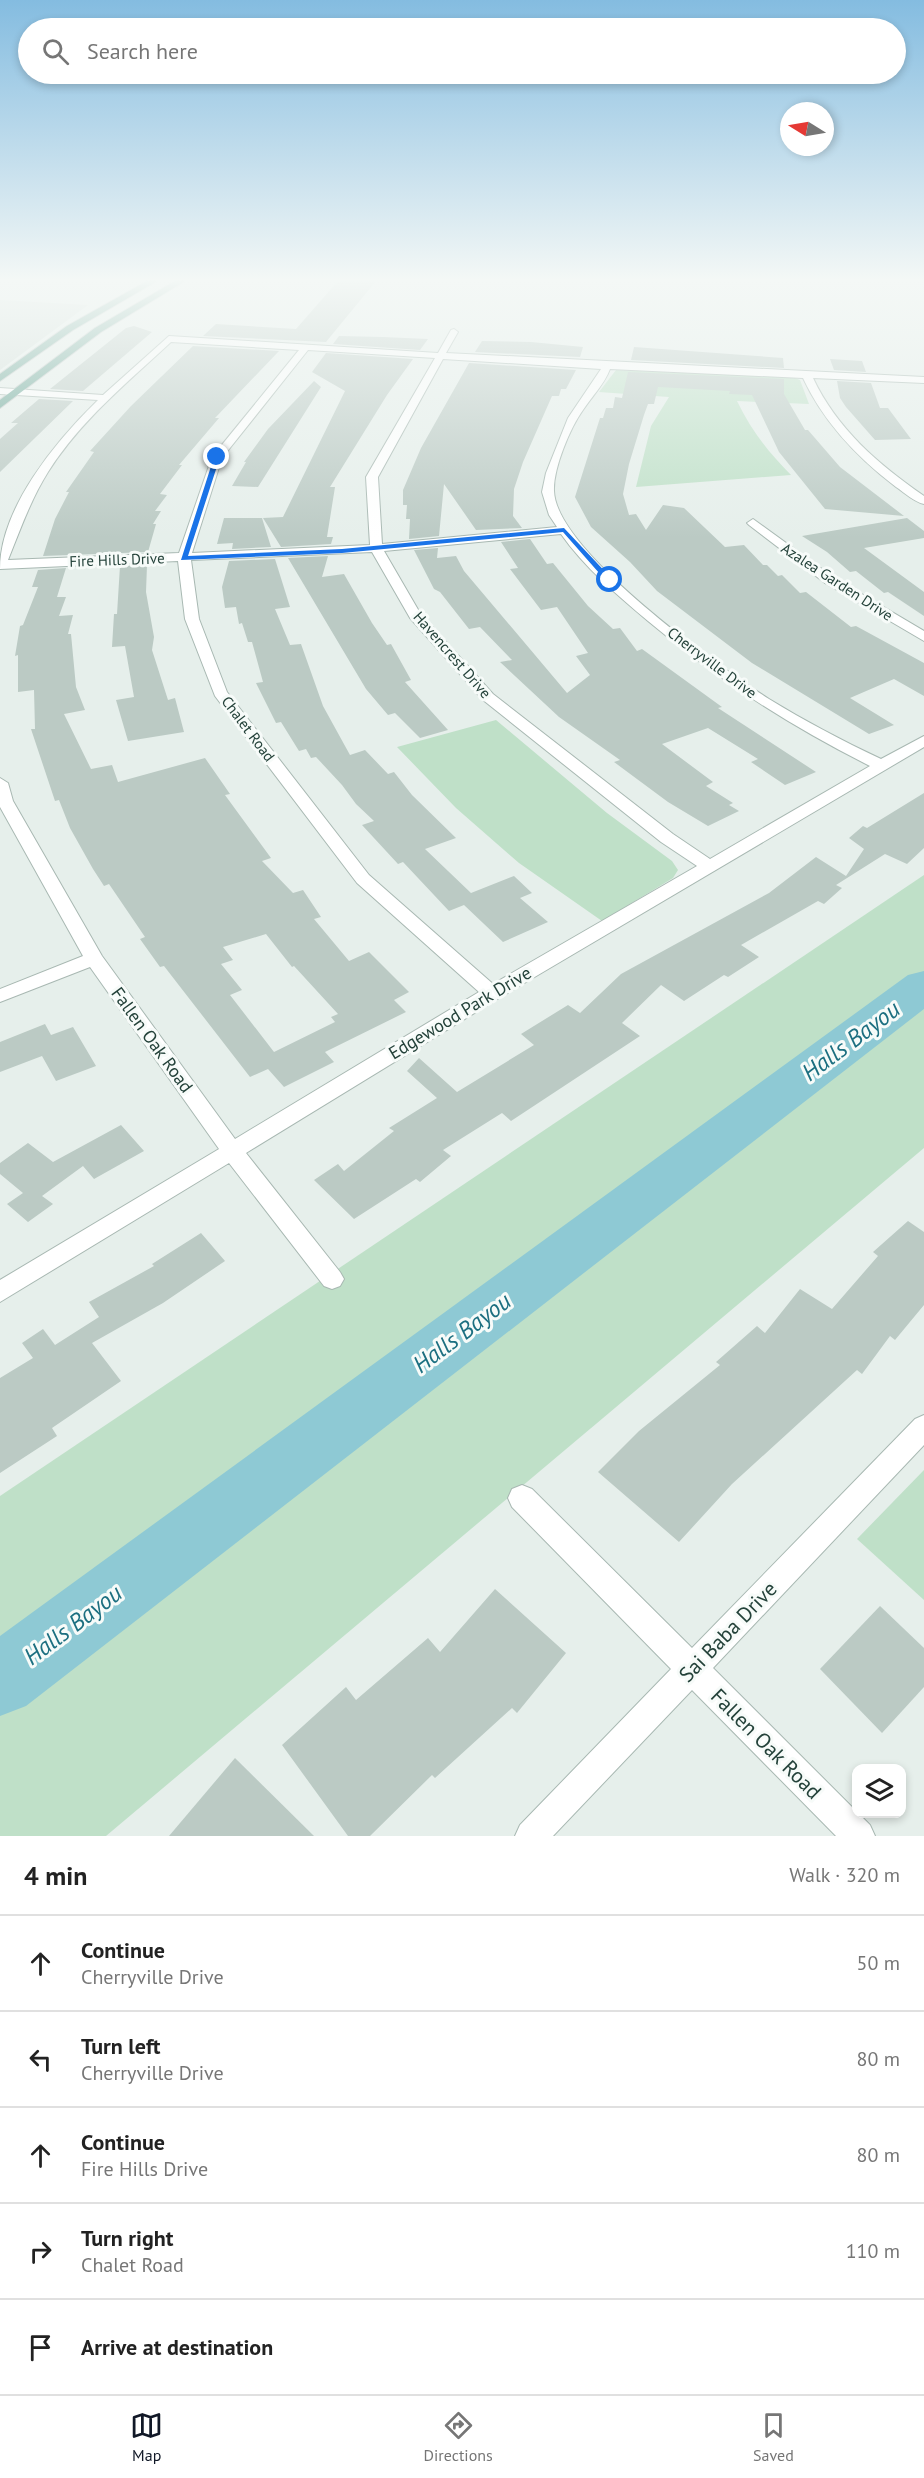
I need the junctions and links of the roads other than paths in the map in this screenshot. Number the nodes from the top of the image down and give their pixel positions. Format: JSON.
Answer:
{"nodes":[{"id":1,"x":608,"y":366,"type":"edge"},
{"id":2,"x":16,"y":367,"type":"edge"},
{"id":3,"x":49,"y":367,"type":"edge"},
{"id":4,"x":139,"y":367,"type":"edge"},
{"id":5,"x":290,"y":367,"type":"edge"},
{"id":6,"x":435,"y":367,"type":"edge"},
{"id":7,"x":627,"y":367,"type":"edge"},
{"id":8,"x":806,"y":373,"type":"junction"},
{"id":9,"x":0,"y":378,"type":"edge"},
{"id":10,"x":924,"y":380,"type":"edge"},
{"id":11,"x":0,"y":391,"type":"edge"},
{"id":12,"x":15,"y":392,"type":"junction"},
{"id":13,"x":106,"y":398,"type":"junction"},
{"id":14,"x":0,"y":405,"type":"edge"},
{"id":15,"x":924,"y":501,"type":"edge"},
{"id":16,"x":753,"y":523,"type":"dead end"},
{"id":17,"x":564,"y":530,"type":"junction"},
{"id":18,"x":376,"y":548,"type":"junction"},
{"id":19,"x":184,"y":558,"type":"junction"},
{"id":20,"x":0,"y":564,"type":"edge"},
{"id":21,"x":924,"y":637,"type":"edge"},
{"id":22,"x":924,"y":741,"type":"edge"},
{"id":23,"x":882,"y":766,"type":"junction"},
{"id":24,"x":2,"y":796,"type":"edge"},
{"id":25,"x":709,"y":866,"type":"junction"},
{"id":26,"x":94,"y":959,"type":"junction"},
{"id":27,"x":492,"y":993,"type":"junction"},
{"id":28,"x":0,"y":996,"type":"edge"},
{"id":29,"x":232,"y":1151,"type":"junction"},
{"id":30,"x":332,"y":1278,"type":"dead end"},
{"id":31,"x":0,"y":1292,"type":"edge"},
{"id":32,"x":924,"y":1427,"type":"edge"},
{"id":33,"x":522,"y":1498,"type":"dead end"},
{"id":34,"x":691,"y":1670,"type":"junction"},
{"id":35,"x":531,"y":1836,"type":"edge"},
{"id":36,"x":859,"y":1836,"type":"edge"}],
"edges":[{"from":1,"to":17,"type":"street","name":"Cherryville Drive"},
{"from":2,"to":9,"type":"main road"},
{"from":3,"to":12,"type":"main road"},
{"from":4,"to":13,"type":"street"},
{"from":5,"to":19,"type":"street","name":"Chalet Road"},
{"from":6,"to":18,"type":"street","name":"Havencrest Drive"},
{"from":7,"to":8,"type":"street"},
{"from":8,"to":10,"type":"street"},
{"from":8,"to":15,"type":"street"},
{"from":11,"to":12,"type":"street"},
{"from":12,"to":13,"type":"street"},
{"from":12,"to":14,"type":"main road"},
{"from":13,"to":20,"type":"street"},
{"from":16,"to":21,"type":"street","name":"Azalea Garden Drive"},
{"from":17,"to":18,"type":"street"},
{"from":17,"to":23,"type":"street","name":"Cherryville Drive"},
{"from":18,"to":19,"type":"street","name":"Fire Hills Drive"},
{"from":18,"to":25,"type":"street","name":"Havencrest Drive"},
{"from":19,"to":20,"type":"street","name":"Fire Hills Drive"},
{"from":19,"to":27,"type":"street","name":"Chalet Road"},
{"from":22,"to":23,"type":"street","name":"Edgewood Park Drive"},
{"from":23,"to":25,"type":"street","name":"Edgewood Park Drive"},
{"from":24,"to":26,"type":"street","name":"Fallen Oak Road"},
{"from":25,"to":27,"type":"street","name":"Edgewood Park Drive"},
{"from":26,"to":28,"type":"street"},
{"from":26,"to":29,"type":"street","name":"Fallen Oak Road"},
{"from":27,"to":29,"type":"street","name":"Edgewood Park Drive"},
{"from":29,"to":30,"type":"street","name":"Fallen Oak Road"},
{"from":29,"to":31,"type":"street","name":"Edgewood Park Drive"},
{"from":32,"to":34,"type":"street","name":"Sai Baba Drive"},
{"from":33,"to":34,"type":"street","name":"Fallen Oak Road"},
{"from":34,"to":35,"type":"street","name":"Sai Baba Drive"},
{"from":34,"to":36,"type":"street","name":"Fallen Oak Road"}]}
